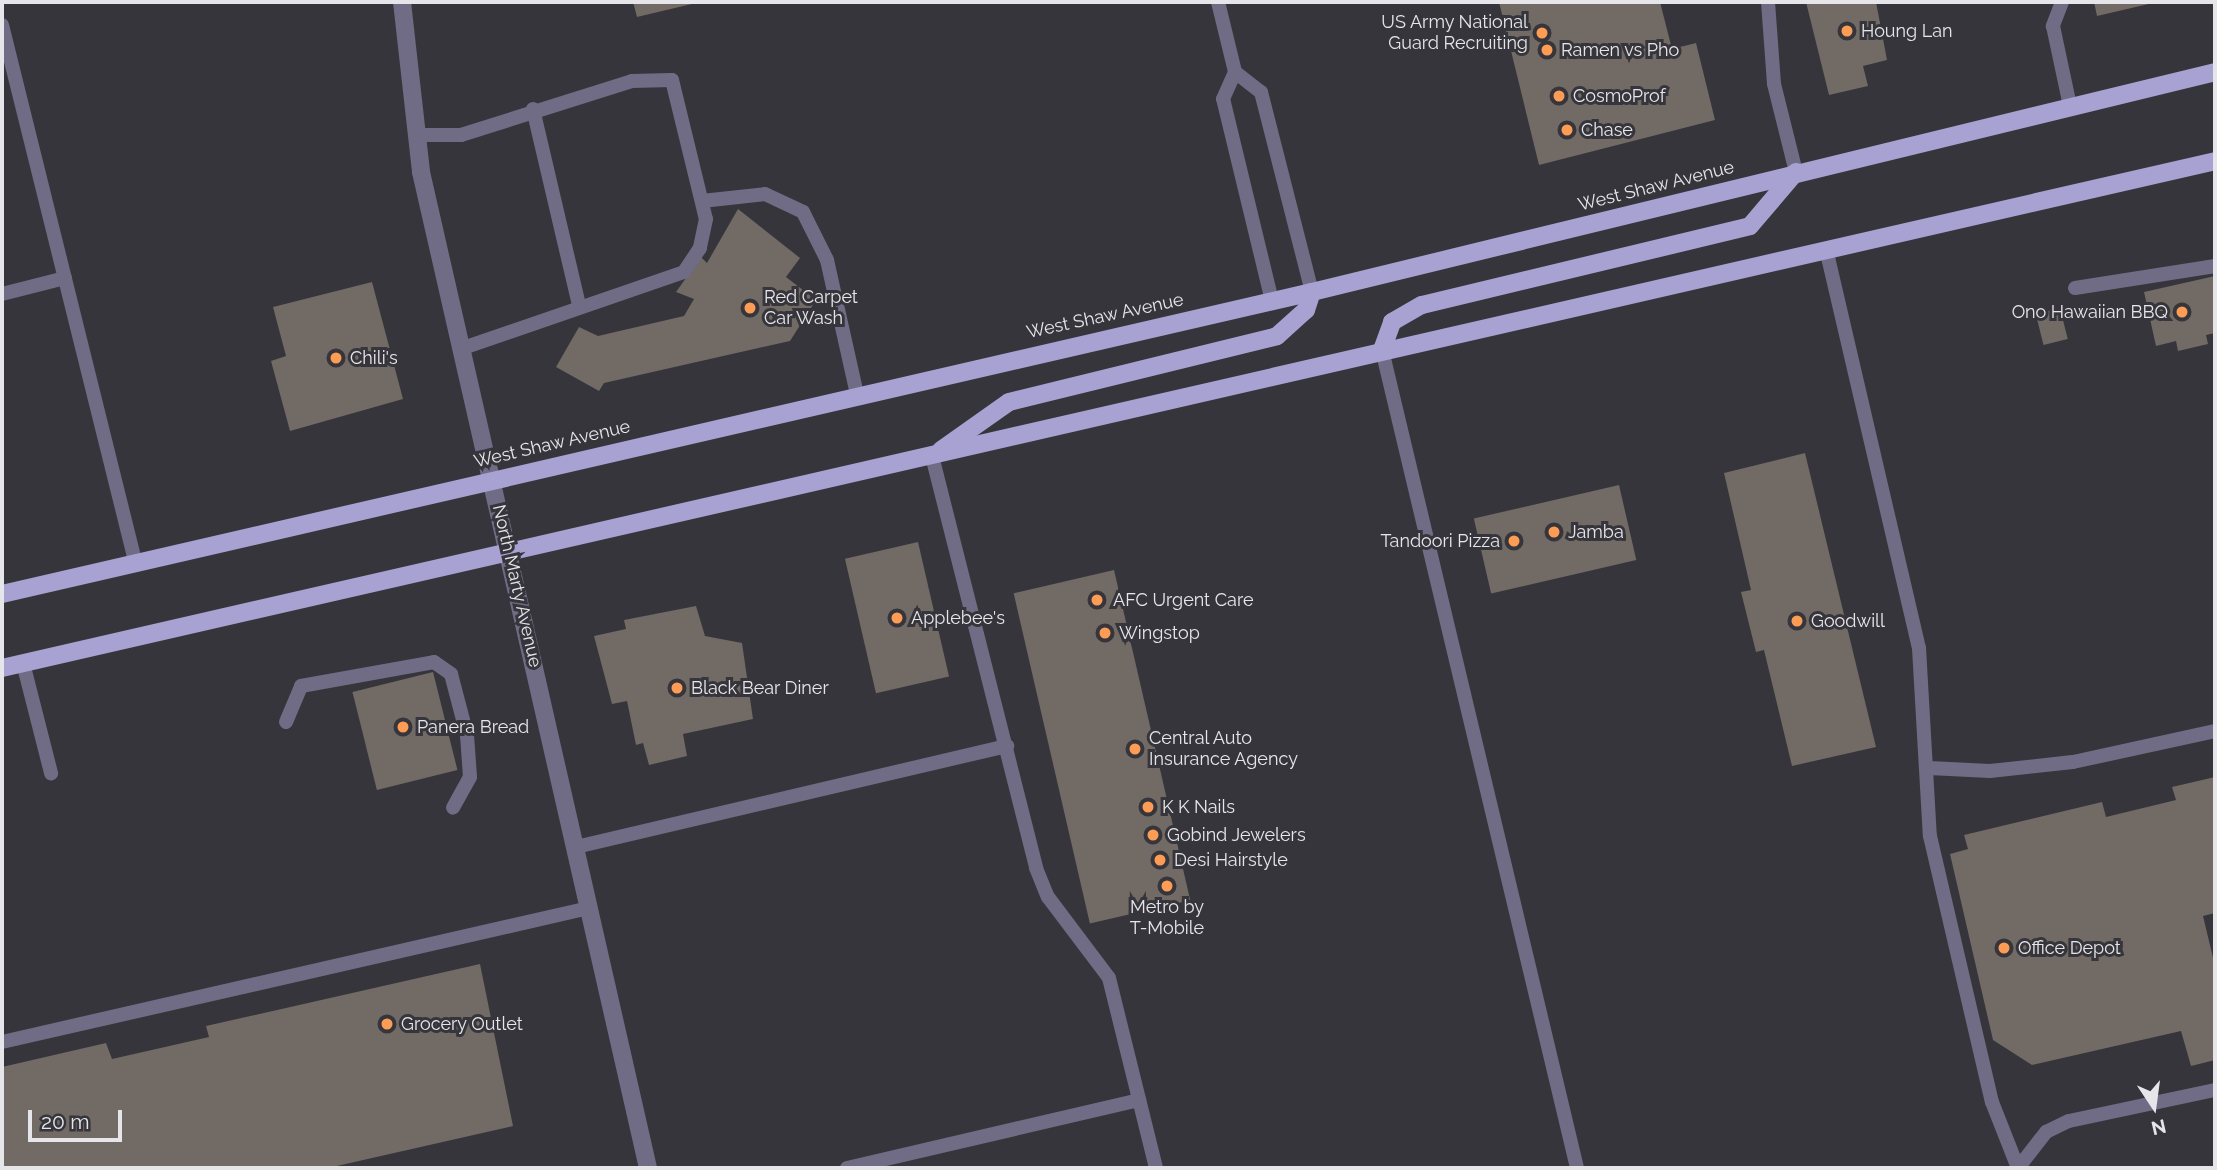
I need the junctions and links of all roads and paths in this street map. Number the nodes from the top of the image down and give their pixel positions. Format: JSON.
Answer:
{"nodes":[{"id":1,"x":402,"y":2,"type":"edge"},
{"id":2,"x":1218,"y":2,"type":"edge"},
{"id":3,"x":1768,"y":2,"type":"edge"},
{"id":4,"x":2062,"y":2,"type":"edge"},
{"id":5,"x":2,"y":24,"type":"edge"},
{"id":6,"x":1235,"y":72,"type":"junction"},
{"id":7,"x":2215,"y":72,"type":"edge"},
{"id":8,"x":2070,"y":106,"type":"junction"},
{"id":9,"x":533,"y":108,"type":"junction"},
{"id":10,"x":416,"y":135,"type":"junction"},
{"id":11,"x":2215,"y":161,"type":"edge"},
{"id":12,"x":1796,"y":172,"type":"junction"},
{"id":13,"x":702,"y":201,"type":"junction"},
{"id":14,"x":1827,"y":253,"type":"junction"},
{"id":15,"x":2215,"y":266,"type":"edge"},
{"id":16,"x":65,"y":278,"type":"junction"},
{"id":17,"x":2075,"y":288,"type":"dead end"},
{"id":18,"x":1312,"y":292,"type":"junction"},
{"id":19,"x":2,"y":294,"type":"edge"},
{"id":20,"x":1272,"y":301,"type":"junction"},
{"id":21,"x":579,"y":305,"type":"junction"},
{"id":22,"x":463,"y":348,"type":"junction"},
{"id":23,"x":1382,"y":350,"type":"junction"},
{"id":24,"x":858,"y":394,"type":"junction"},
{"id":25,"x":932,"y":456,"type":"junction"},
{"id":26,"x":494,"y":479,"type":"junction"},
{"id":27,"x":508,"y":550,"type":"junction"},
{"id":28,"x":135,"y":561,"type":"junction"},
{"id":29,"x":2,"y":594,"type":"edge"},
{"id":30,"x":23,"y":663,"type":"junction"},
{"id":31,"x":2,"y":668,"type":"edge"},
{"id":32,"x":286,"y":722,"type":"dead end"},
{"id":33,"x":2215,"y":731,"type":"edge"},
{"id":34,"x":1007,"y":746,"type":"junction"},
{"id":35,"x":1929,"y":768,"type":"junction"},
{"id":36,"x":51,"y":773,"type":"dead end"},
{"id":37,"x":453,"y":808,"type":"dead end"},
{"id":38,"x":576,"y":847,"type":"junction"},
{"id":39,"x":589,"y":908,"type":"junction"},
{"id":40,"x":2,"y":1042,"type":"edge"},
{"id":41,"x":2215,"y":1090,"type":"edge"},
{"id":42,"x":1139,"y":1100,"type":"junction"},
{"id":43,"x":648,"y":1168,"type":"edge"},
{"id":44,"x":847,"y":1168,"type":"edge"},
{"id":45,"x":1156,"y":1168,"type":"edge"},
{"id":46,"x":1577,"y":1168,"type":"edge"},
{"id":47,"x":2018,"y":1168,"type":"edge"}],
"edges":[{"from":1,"to":10,"type":"street","name":"North Marty Avenue"},
{"from":2,"to":6,"type":"lane"},
{"from":3,"to":12,"type":"lane"},
{"from":4,"to":8,"type":"lane"},
{"from":5,"to":16,"type":"lane"},
{"from":6,"to":18,"type":"lane"},
{"from":6,"to":20,"type":"lane"},
{"from":7,"to":8,"type":"main road","name":"West Shaw Avenue"},
{"from":8,"to":12,"type":"main road","name":"West Shaw Avenue"},
{"from":9,"to":10,"type":"lane"},
{"from":9,"to":13,"type":"lane"},
{"from":9,"to":21,"type":"lane"},
{"from":10,"to":22,"type":"street","name":"North Marty Avenue"},
{"from":11,"to":14,"type":"main road"},
{"from":12,"to":18,"type":"main road","name":"West Shaw Avenue"},
{"from":12,"to":23,"type":"main road"},
{"from":13,"to":21,"type":"lane"},
{"from":13,"to":24,"type":"lane"},
{"from":14,"to":23,"type":"main road"},
{"from":14,"to":35,"type":"lane"},
{"from":15,"to":17,"type":"lane"},
{"from":16,"to":19,"type":"lane"},
{"from":16,"to":28,"type":"lane"},
{"from":18,"to":20,"type":"main road","name":"West Shaw Avenue"},
{"from":18,"to":25,"type":"main road"},
{"from":20,"to":24,"type":"main road","name":"West Shaw Avenue"},
{"from":21,"to":22,"type":"lane"},
{"from":22,"to":26,"type":"street","name":"North Marty Avenue"},
{"from":23,"to":25,"type":"main road"},
{"from":23,"to":46,"type":"lane"},
{"from":24,"to":26,"type":"main road","name":"West Shaw Avenue"},
{"from":25,"to":27,"type":"main road"},
{"from":25,"to":34,"type":"lane"},
{"from":26,"to":27,"type":"street","name":"North Marty Avenue"},
{"from":26,"to":28,"type":"main road","name":"West Shaw Avenue"},
{"from":27,"to":30,"type":"main road"},
{"from":27,"to":38,"type":"street","name":"North Marty Avenue"},
{"from":28,"to":29,"type":"main road","name":"West Shaw Avenue"},
{"from":30,"to":31,"type":"main road"},
{"from":30,"to":36,"type":"lane"},
{"from":32,"to":37,"type":"lane"},
{"from":33,"to":35,"type":"lane"},
{"from":34,"to":38,"type":"lane"},
{"from":34,"to":42,"type":"lane"},
{"from":35,"to":47,"type":"lane"},
{"from":38,"to":39,"type":"street","name":"North Marty Avenue"},
{"from":39,"to":40,"type":"lane"},
{"from":39,"to":43,"type":"street","name":"North Marty Avenue"},
{"from":41,"to":47,"type":"lane"},
{"from":42,"to":44,"type":"lane"},
{"from":42,"to":45,"type":"lane"}]}
